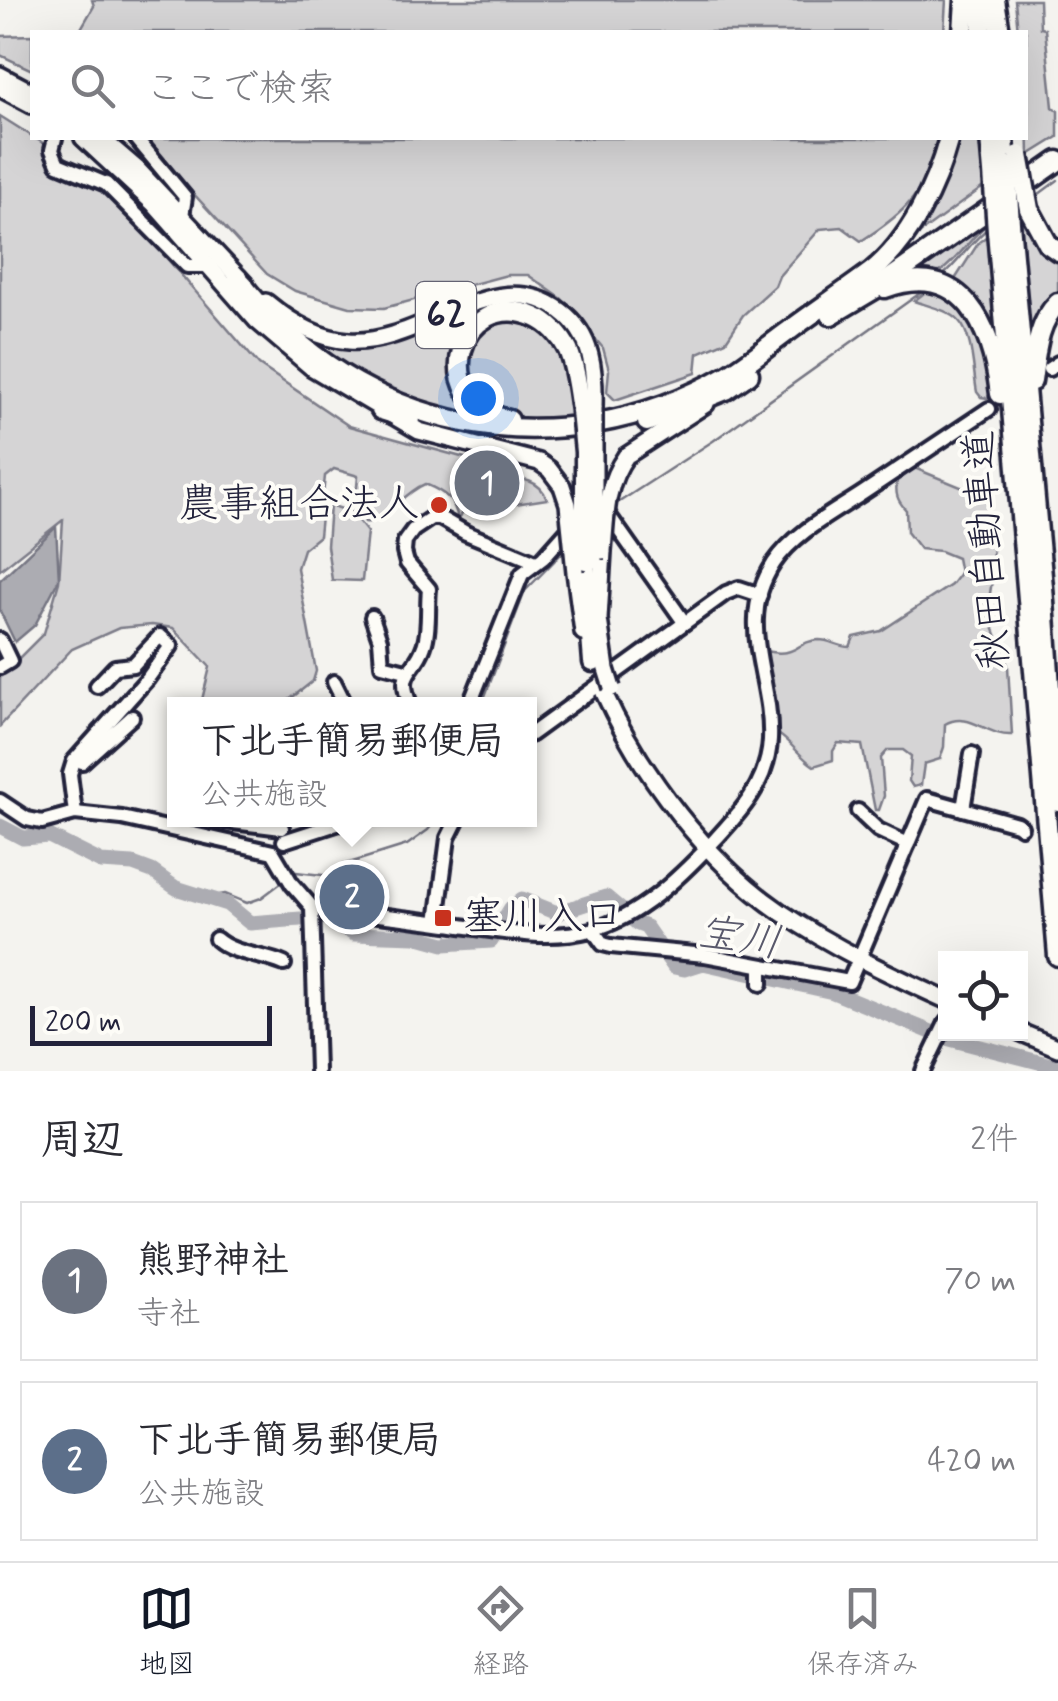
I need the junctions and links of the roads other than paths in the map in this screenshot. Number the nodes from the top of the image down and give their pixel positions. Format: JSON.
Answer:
{"nodes":[{"id":1,"x":965,"y":0,"type":"edge"},
{"id":2,"x":979,"y":0,"type":"edge"},
{"id":3,"x":994,"y":0,"type":"edge"},
{"id":4,"x":963,"y":30,"type":"edge"},
{"id":5,"x":982,"y":30,"type":"edge"},
{"id":6,"x":998,"y":30,"type":"edge"},
{"id":7,"x":0,"y":75,"type":"edge"},
{"id":8,"x":0,"y":88,"type":"edge"},
{"id":9,"x":30,"y":91,"type":"edge"},
{"id":10,"x":30,"y":104,"type":"edge"},
{"id":11,"x":54,"y":140,"type":"edge"},
{"id":12,"x":84,"y":140,"type":"edge"},
{"id":13,"x":103,"y":140,"type":"edge"},
{"id":14,"x":138,"y":140,"type":"edge"},
{"id":15,"x":947,"y":140,"type":"edge"},
{"id":16,"x":1058,"y":152,"type":"edge"},
{"id":17,"x":1008,"y":157,"type":"edge"},
{"id":18,"x":1058,"y":161,"type":"edge"},
{"id":19,"x":182,"y":216,"type":"junction"},
{"id":20,"x":1004,"y":227,"type":"junction"},
{"id":21,"x":1058,"y":251,"type":"edge"},
{"id":22,"x":207,"y":266,"type":"junction"},
{"id":23,"x":871,"y":272,"type":"junction"},
{"id":24,"x":238,"y":279,"type":"junction"},
{"id":25,"x":861,"y":296,"type":"junction"},
{"id":26,"x":1058,"y":303,"type":"edge"},
{"id":27,"x":726,"y":390,"type":"junction"},
{"id":28,"x":989,"y":408,"type":"dead end"},
{"id":29,"x":381,"y":410,"type":"junction"},
{"id":30,"x":584,"y":416,"type":"junction"},
{"id":31,"x":1027,"y":416,"type":"junction"},
{"id":32,"x":1020,"y":525,"type":"junction"},
{"id":33,"x":589,"y":561,"type":"junction"},
{"id":34,"x":536,"y":562,"type":"junction"},
{"id":35,"x":760,"y":595,"type":"junction"},
{"id":36,"x":372,"y":616,"type":"dead end"},
{"id":37,"x":684,"y":622,"type":"junction"},
{"id":38,"x":0,"y":640,"type":"edge"},
{"id":39,"x":0,"y":667,"type":"edge"},
{"id":40,"x":599,"y":669,"type":"joint"},
{"id":41,"x":406,"y":672,"type":"junction"},
{"id":42,"x":334,"y":682,"type":"dead end"},
{"id":43,"x":97,"y":686,"type":"dead end"},
{"id":44,"x":341,"y":697,"type":"edge"},
{"id":45,"x":407,"y":697,"type":"edge"},
{"id":46,"x":473,"y":697,"type":"edge"},
{"id":47,"x":132,"y":717,"type":"dead end"},
{"id":48,"x":537,"y":731,"type":"edge"},
{"id":49,"x":972,"y":754,"type":"dead end"},
{"id":50,"x":70,"y":774,"type":"junction"},
{"id":51,"x":0,"y":801,"type":"edge"},
{"id":52,"x":1058,"y":802,"type":"edge"},
{"id":53,"x":963,"y":809,"type":"junction"},
{"id":54,"x":858,"y":811,"type":"dead end"},
{"id":55,"x":75,"y":814,"type":"junction"},
{"id":56,"x":246,"y":827,"type":"edge"},
{"id":57,"x":317,"y":827,"type":"edge"},
{"id":58,"x":454,"y":827,"type":"edge"},
{"id":59,"x":1020,"y":827,"type":"dead end"},
{"id":60,"x":281,"y":835,"type":"edge"},
{"id":61,"x":908,"y":844,"type":"junction"},
{"id":62,"x":709,"y":846,"type":"junction"},
{"id":63,"x":312,"y":913,"type":"junction"},
{"id":64,"x":437,"y":922,"type":"junction"},
{"id":65,"x":593,"y":930,"type":"junction"},
{"id":66,"x":216,"y":939,"type":"dead end"},
{"id":67,"x":1058,"y":956,"type":"edge"},
{"id":68,"x":858,"y":959,"type":"junction"},
{"id":69,"x":284,"y":964,"type":"dead end"},
{"id":70,"x":761,"y":966,"type":"junction"},
{"id":71,"x":761,"y":984,"type":"dead end"},
{"id":72,"x":938,"y":996,"type":"edge"},
{"id":73,"x":1028,"y":1035,"type":"edge"},
{"id":74,"x":938,"y":1040,"type":"edge"},
{"id":75,"x":1058,"y":1048,"type":"edge"},
{"id":76,"x":317,"y":1071,"type":"edge"},
{"id":77,"x":923,"y":1071,"type":"edge"}],
"edges":[{"from":1,"to":4,"type":"highway"},
{"from":2,"to":5,"type":"highway"},
{"from":3,"to":6,"type":"highway"},
{"from":7,"to":9,"type":"main road"},
{"from":8,"to":10,"type":"main road"},
{"from":11,"to":22,"type":"street"},
{"from":12,"to":22,"type":"main road"},
{"from":13,"to":19,"type":"main road","number":"62"},
{"from":14,"to":19,"type":"street"},
{"from":15,"to":23,"type":"highway"},
{"from":16,"to":23,"type":"highway"},
{"from":17,"to":20,"type":"highway","name":"秋田自動車道","bridge":true},
{"from":17,"to":21,"type":"highway","bridge":true},
{"from":18,"to":25,"type":"highway"},
{"from":19,"to":24,"type":"main road","number":"62"},
{"from":20,"to":31,"type":"highway","name":"秋田自動車道"},
{"from":20,"to":32,"type":"highway","name":"秋田自動車道"},
{"from":22,"to":29,"type":"main road"},
{"from":23,"to":30,"type":"highway"},
{"from":24,"to":30,"type":"highway"},
{"from":24,"to":30,"type":"main road","number":"62"},
{"from":25,"to":27,"type":"highway"},
{"from":25,"to":32,"type":"highway"},
{"from":26,"to":31,"type":"highway"},
{"from":27,"to":29,"type":"highway"},
{"from":27,"to":33,"type":"main road","bridge":true},
{"from":28,"to":35,"type":"street"},
{"from":29,"to":33,"type":"main road","bridge":true},
{"from":30,"to":30,"type":"highway"},
{"from":30,"to":33,"type":"highway","bridge":true},
{"from":31,"to":52,"type":"highway","name":"秋田自動車道"},
{"from":32,"to":67,"type":"highway","name":"秋田自動車道"},
{"from":33,"to":40,"type":"highway"},
{"from":34,"to":37,"type":"street"},
{"from":34,"to":41,"type":"street"},
{"from":34,"to":46,"type":"street"},
{"from":35,"to":37,"type":"street"},
{"from":35,"to":62,"type":"street"},
{"from":36,"to":41,"type":"street"},
{"from":37,"to":48,"type":"street"},
{"from":38,"to":39,"type":"street"},
{"from":40,"to":62,"type":"main road","bridge":true},
{"from":41,"to":45,"type":"street"},
{"from":42,"to":44,"type":"street"},
{"from":43,"to":50,"type":"street"},
{"from":47,"to":50,"type":"street"},
{"from":49,"to":53,"type":"street"},
{"from":50,"to":55,"type":"street"},
{"from":51,"to":55,"type":"street"},
{"from":53,"to":59,"type":"street"},
{"from":53,"to":61,"type":"street"},
{"from":54,"to":61,"type":"street"},
{"from":55,"to":60,"type":"street"},
{"from":56,"to":60,"type":"street"},
{"from":57,"to":60,"type":"street"},
{"from":58,"to":64,"type":"street"},
{"from":60,"to":63,"type":"street"},
{"from":61,"to":68,"type":"street"},
{"from":62,"to":65,"type":"street"},
{"from":62,"to":68,"type":"main road"},
{"from":63,"to":64,"type":"street"},
{"from":63,"to":76,"type":"street"},
{"from":64,"to":65,"type":"street"},
{"from":65,"to":70,"type":"street"},
{"from":66,"to":69,"type":"street"},
{"from":68,"to":70,"type":"street"},
{"from":68,"to":72,"type":"main road"},
{"from":70,"to":71,"type":"street"},
{"from":73,"to":75,"type":"main road"},
{"from":74,"to":77,"type":"street"}]}
